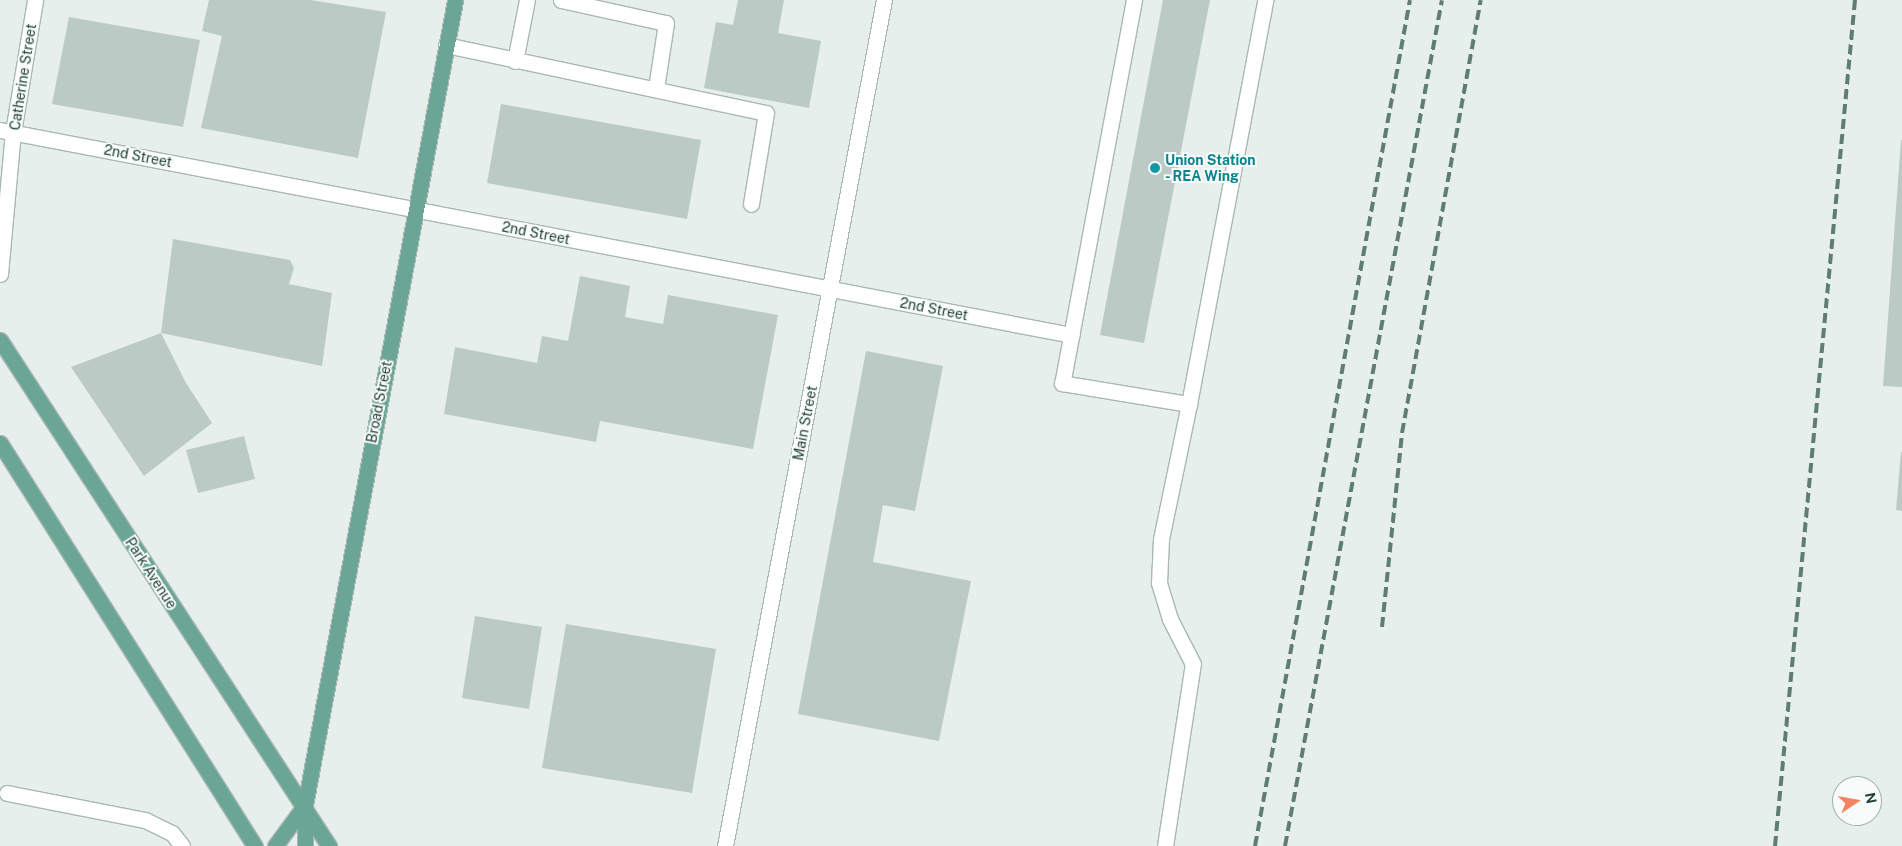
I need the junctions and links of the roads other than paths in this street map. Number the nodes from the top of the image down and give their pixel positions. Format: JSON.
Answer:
{"nodes":[{"id":1,"x":35,"y":0,"type":"edge"},
{"id":2,"x":455,"y":0,"type":"edge"},
{"id":3,"x":527,"y":0,"type":"edge"},
{"id":4,"x":561,"y":0,"type":"edge"},
{"id":5,"x":884,"y":0,"type":"edge"},
{"id":6,"x":1134,"y":0,"type":"edge"},
{"id":7,"x":1265,"y":0,"type":"edge"},
{"id":8,"x":446,"y":45,"type":"junction"},
{"id":9,"x":516,"y":61,"type":"junction"},
{"id":10,"x":656,"y":88,"type":"junction"},
{"id":11,"x":7,"y":131,"type":"edge"},
{"id":12,"x":751,"y":204,"type":"dead end"},
{"id":13,"x":415,"y":211,"type":"junction"},
{"id":14,"x":0,"y":274,"type":"edge"},
{"id":15,"x":830,"y":289,"type":"junction"},
{"id":16,"x":1072,"y":334,"type":"junction"},
{"id":17,"x":0,"y":340,"type":"edge"},
{"id":18,"x":1189,"y":404,"type":"junction"},
{"id":19,"x":0,"y":443,"type":"edge"},
{"id":20,"x":7,"y":794,"type":"dead end"},
{"id":21,"x":304,"y":805,"type":"junction"},
{"id":22,"x":182,"y":846,"type":"edge"},
{"id":23,"x":255,"y":846,"type":"edge"},
{"id":24,"x":275,"y":846,"type":"edge"},
{"id":25,"x":305,"y":846,"type":"edge"},
{"id":26,"x":329,"y":846,"type":"edge"},
{"id":27,"x":725,"y":846,"type":"edge"},
{"id":28,"x":1165,"y":846,"type":"edge"}],
"edges":[{"from":1,"to":11,"type":"street","name":"Catherine Street"},
{"from":2,"to":8,"type":"main road","name":"Broad Street"},
{"from":3,"to":9,"type":"street"},
{"from":4,"to":10,"type":"street"},
{"from":5,"to":15,"type":"street","name":"Main Street"},
{"from":6,"to":16,"type":"street"},
{"from":7,"to":18,"type":"street"},
{"from":8,"to":9,"type":"street"},
{"from":8,"to":13,"type":"main road","name":"Broad Street"},
{"from":9,"to":10,"type":"street"},
{"from":10,"to":12,"type":"street"},
{"from":11,"to":13,"type":"street","name":"2nd Street"},
{"from":11,"to":14,"type":"street","name":"Catherine Street"},
{"from":13,"to":15,"type":"street","name":"2nd Street"},
{"from":13,"to":21,"type":"main road","name":"Broad Street"},
{"from":15,"to":16,"type":"street","name":"2nd Street"},
{"from":15,"to":27,"type":"street","name":"Main Street"},
{"from":16,"to":18,"type":"street"},
{"from":17,"to":21,"type":"main road","name":"Park Avenue"},
{"from":18,"to":28,"type":"street"},
{"from":19,"to":23,"type":"main road"},
{"from":20,"to":22,"type":"street"},
{"from":21,"to":24,"type":"main road","name":"Broad Street"},
{"from":21,"to":25,"type":"main road","name":"Broad Street"},
{"from":21,"to":26,"type":"main road","name":"Park Avenue"}]}
